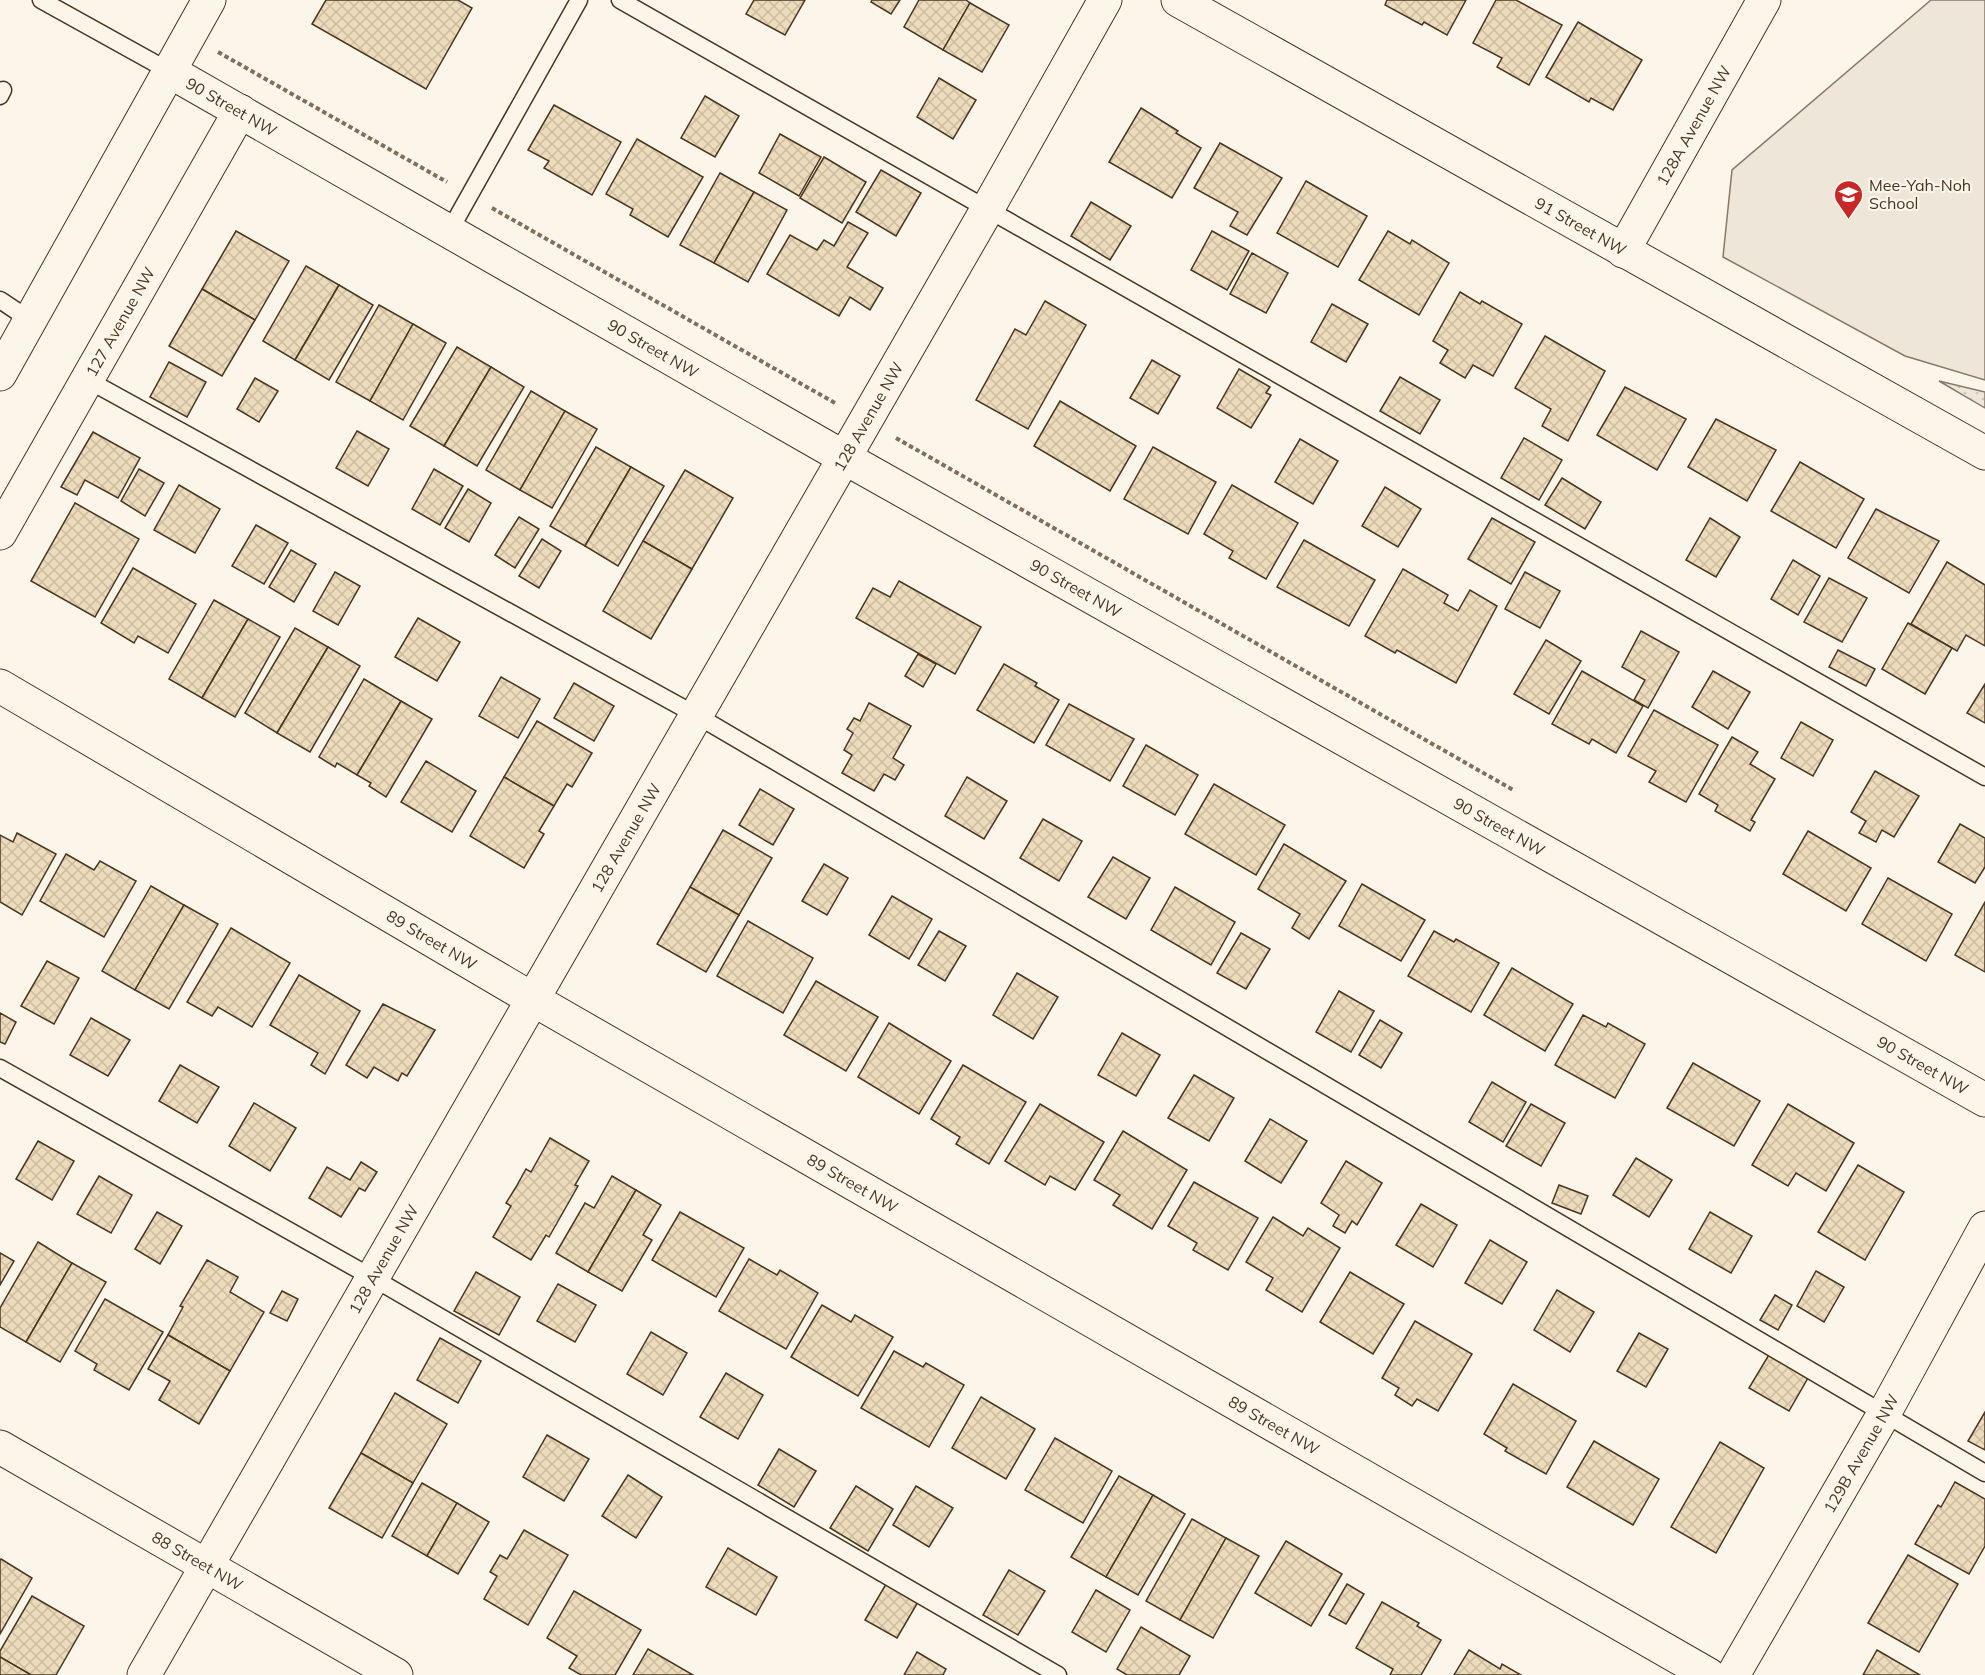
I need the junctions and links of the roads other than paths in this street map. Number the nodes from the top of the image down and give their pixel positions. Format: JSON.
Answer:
{"nodes":[{"id":1,"x":41,"y":0,"type":"edge"},
{"id":2,"x":209,"y":0,"type":"edge"},
{"id":3,"x":579,"y":0,"type":"edge"},
{"id":4,"x":620,"y":0,"type":"edge"},
{"id":5,"x":1105,"y":0,"type":"edge"},
{"id":6,"x":1178,"y":0,"type":"edge"},
{"id":7,"x":1764,"y":0,"type":"edge"},
{"id":8,"x":169,"y":71,"type":"junction"},
{"id":9,"x":240,"y":111,"type":"junction"},
{"id":10,"x":988,"y":208,"type":"junction"},
{"id":11,"x":450,"y":230,"type":"junction"},
{"id":12,"x":1623,"y":251,"type":"junction"},
{"id":13,"x":0,"y":300,"type":"edge"},
{"id":14,"x":30,"y":320,"type":"junction"},
{"id":15,"x":0,"y":374,"type":"edge"},
{"id":16,"x":86,"y":379,"type":"junction"},
{"id":17,"x":1985,"y":453,"type":"edge"},
{"id":18,"x":845,"y":458,"type":"junction"},
{"id":19,"x":0,"y":533,"type":"edge"},
{"id":20,"x":0,"y":686,"type":"edge"},
{"id":21,"x":696,"y":715,"type":"junction"},
{"id":22,"x":1985,"y":777,"type":"edge"},
{"id":23,"x":534,"y":1000,"type":"junction"},
{"id":24,"x":0,"y":1068,"type":"edge"},
{"id":25,"x":1985,"y":1100,"type":"edge"},
{"id":26,"x":1985,"y":1227,"type":"edge"},
{"id":27,"x":373,"y":1278,"type":"junction"},
{"id":28,"x":1885,"y":1412,"type":"junction"},
{"id":29,"x":0,"y":1447,"type":"edge"},
{"id":30,"x":1985,"y":1473,"type":"edge"},
{"id":31,"x":207,"y":1566,"type":"junction"},
{"id":32,"x":144,"y":1675,"type":"edge"},
{"id":33,"x":396,"y":1675,"type":"edge"},
{"id":34,"x":1058,"y":1675,"type":"edge"},
{"id":35,"x":1709,"y":1675,"type":"edge"},
{"id":36,"x":1733,"y":1675,"type":"edge"}],
"edges":[{"from":1,"to":8,"type":"lane"},
{"from":2,"to":8,"type":"street"},
{"from":3,"to":11,"type":"lane"},
{"from":4,"to":10,"type":"lane"},
{"from":5,"to":10,"type":"street","name":"128 Avenue NW"},
{"from":6,"to":12,"type":"street","name":"91 Street NW"},
{"from":7,"to":12,"type":"street","name":"128A Avenue NW"},
{"from":8,"to":9,"type":"street","name":"90 Street NW"},
{"from":8,"to":14,"type":"street"},
{"from":9,"to":11,"type":"street","name":"90 Street NW"},
{"from":9,"to":16,"type":"street","name":"127 Avenue NW"},
{"from":10,"to":18,"type":"street","name":"128 Avenue NW"},
{"from":10,"to":22,"type":"lane"},
{"from":11,"to":18,"type":"street","name":"90 Street NW"},
{"from":12,"to":17,"type":"street","name":"91 Street NW"},
{"from":13,"to":14,"type":"lane"},
{"from":14,"to":15,"type":"street"},
{"from":16,"to":19,"type":"street","name":"127 Avenue NW"},
{"from":16,"to":21,"type":"lane"},
{"from":18,"to":21,"type":"street","name":"128 Avenue NW"},
{"from":18,"to":25,"type":"street","name":"90 Street NW"},
{"from":20,"to":23,"type":"street","name":"89 Street NW"},
{"from":21,"to":23,"type":"street","name":"128 Avenue NW"},
{"from":21,"to":28,"type":"lane"},
{"from":23,"to":27,"type":"street","name":"128 Avenue NW"},
{"from":23,"to":35,"type":"street","name":"89 Street NW"},
{"from":24,"to":27,"type":"lane"},
{"from":26,"to":28,"type":"street","name":"129B Avenue NW"},
{"from":27,"to":31,"type":"street","name":"128 Avenue NW"},
{"from":27,"to":34,"type":"lane"},
{"from":28,"to":30,"type":"lane"},
{"from":28,"to":36,"type":"street","name":"129B Avenue NW"},
{"from":29,"to":31,"type":"street","name":"88 Street NW"},
{"from":31,"to":32,"type":"street","name":"128 Avenue NW"},
{"from":31,"to":33,"type":"street","name":"88 Street NW"}]}
